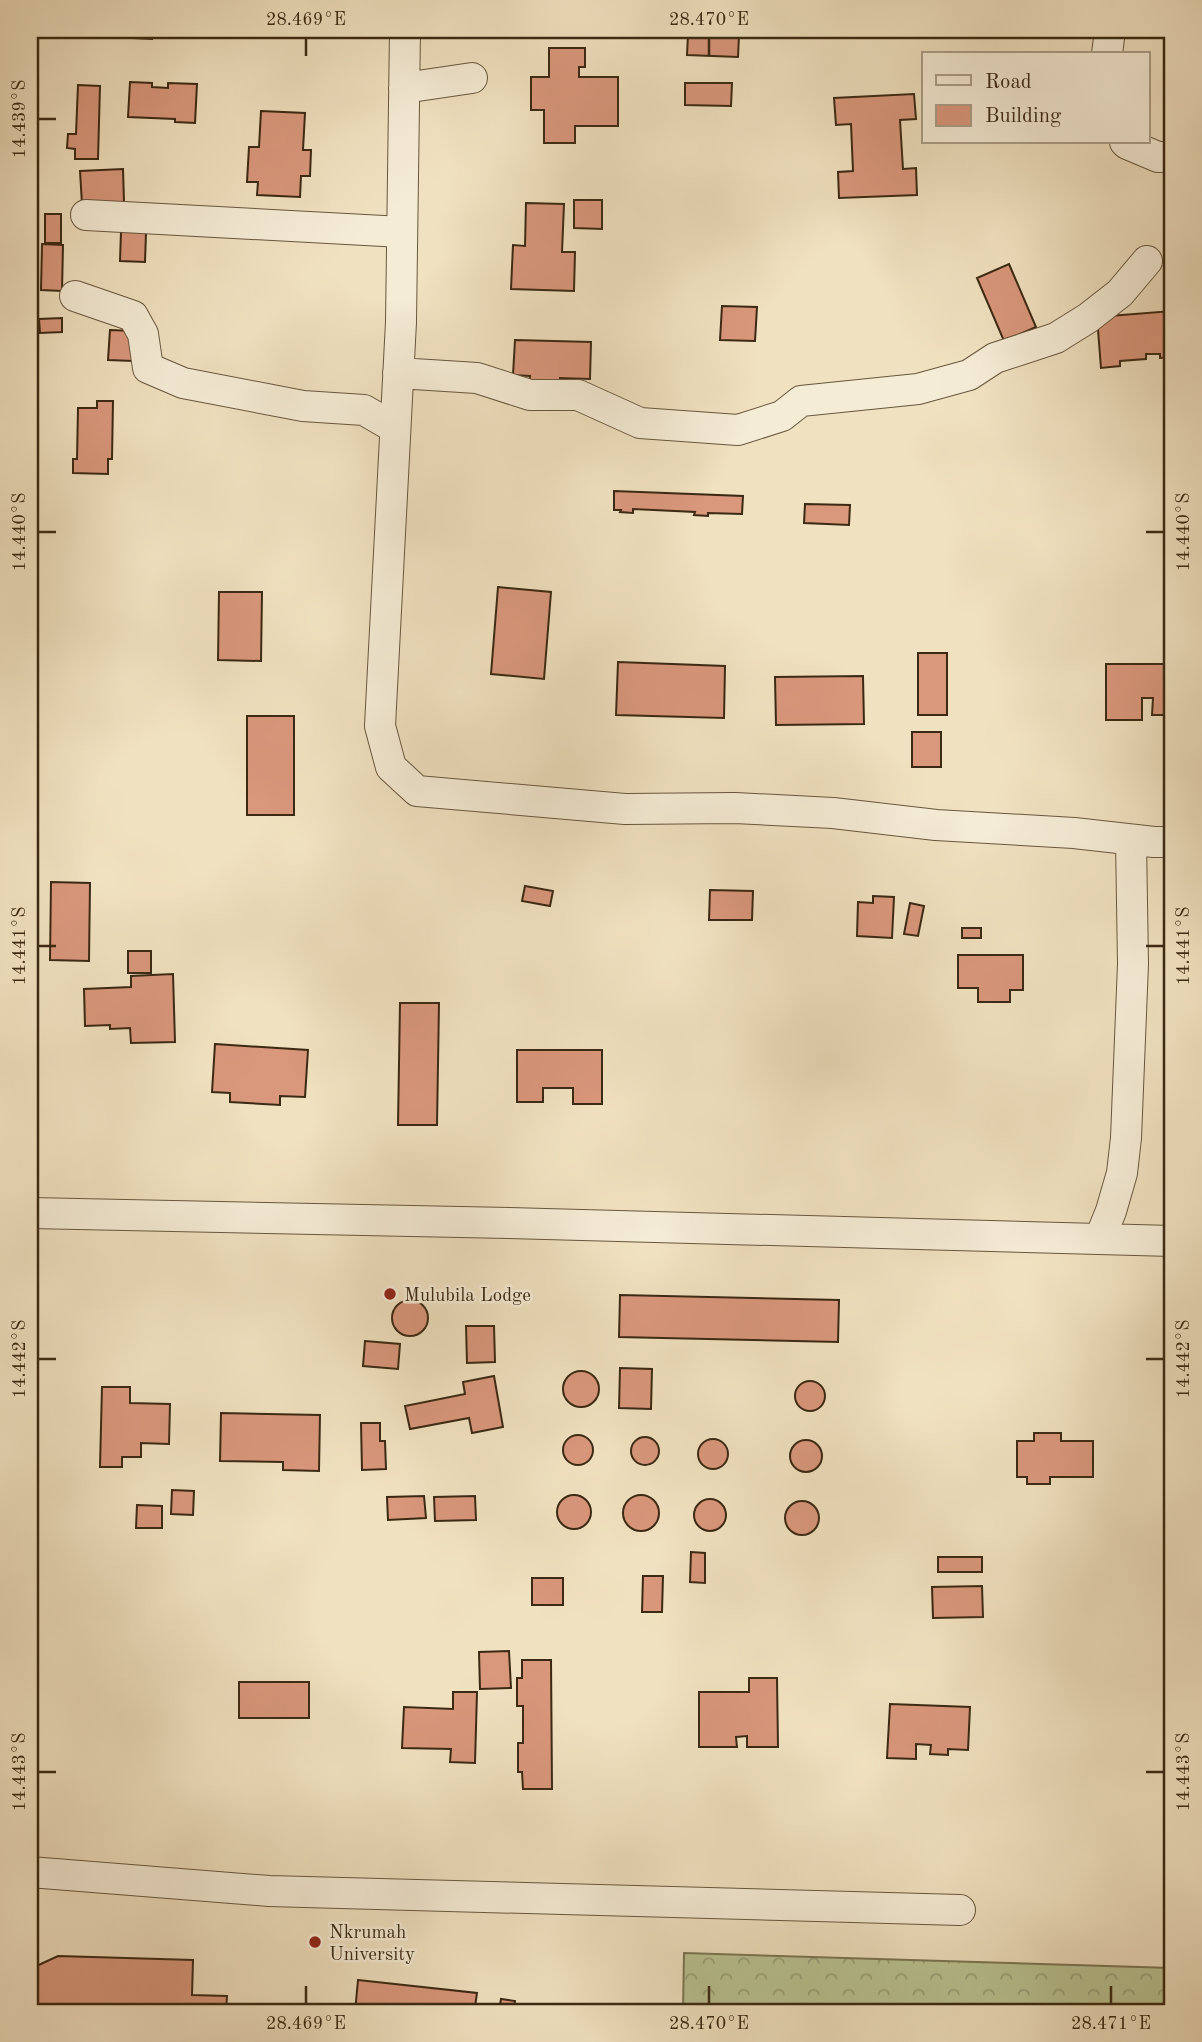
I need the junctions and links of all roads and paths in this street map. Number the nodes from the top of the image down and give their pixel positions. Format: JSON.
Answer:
{"nodes":[{"id":1,"x":405,"y":30,"type":"edge"},
{"id":2,"x":1110,"y":30,"type":"edge"},
{"id":3,"x":1107,"y":52,"type":"edge"},
{"id":4,"x":472,"y":78,"type":"dead end"},
{"id":5,"x":404,"y":88,"type":"junction"},
{"id":6,"x":1126,"y":144,"type":"edge"},
{"id":7,"x":1172,"y":157,"type":"edge"},
{"id":8,"x":86,"y":215,"type":"dead end"},
{"id":9,"x":402,"y":232,"type":"junction"},
{"id":10,"x":1147,"y":261,"type":"dead end"},
{"id":11,"x":75,"y":296,"type":"dead end"},
{"id":12,"x":398,"y":373,"type":"junction"},
{"id":13,"x":395,"y":428,"type":"junction"},
{"id":14,"x":1131,"y":840,"type":"junction"},
{"id":15,"x":1172,"y":842,"type":"edge"},
{"id":16,"x":30,"y":1213,"type":"edge"},
{"id":17,"x":1100,"y":1238,"type":"junction"},
{"id":18,"x":1172,"y":1241,"type":"edge"},
{"id":19,"x":30,"y":1872,"type":"edge"},
{"id":20,"x":960,"y":1910,"type":"dead end"}],
"edges":[{"from":1,"to":5,"type":"street"},
{"from":2,"to":3,"type":"street"},
{"from":4,"to":5,"type":"street"},
{"from":5,"to":9,"type":"street"},
{"from":6,"to":7,"type":"street"},
{"from":8,"to":9,"type":"street"},
{"from":9,"to":12,"type":"street"},
{"from":10,"to":12,"type":"street"},
{"from":11,"to":13,"type":"street"},
{"from":12,"to":13,"type":"street"},
{"from":13,"to":14,"type":"street"},
{"from":14,"to":15,"type":"street"},
{"from":14,"to":17,"type":"street"},
{"from":16,"to":17,"type":"street"},
{"from":17,"to":18,"type":"street"},
{"from":19,"to":20,"type":"street"}]}
